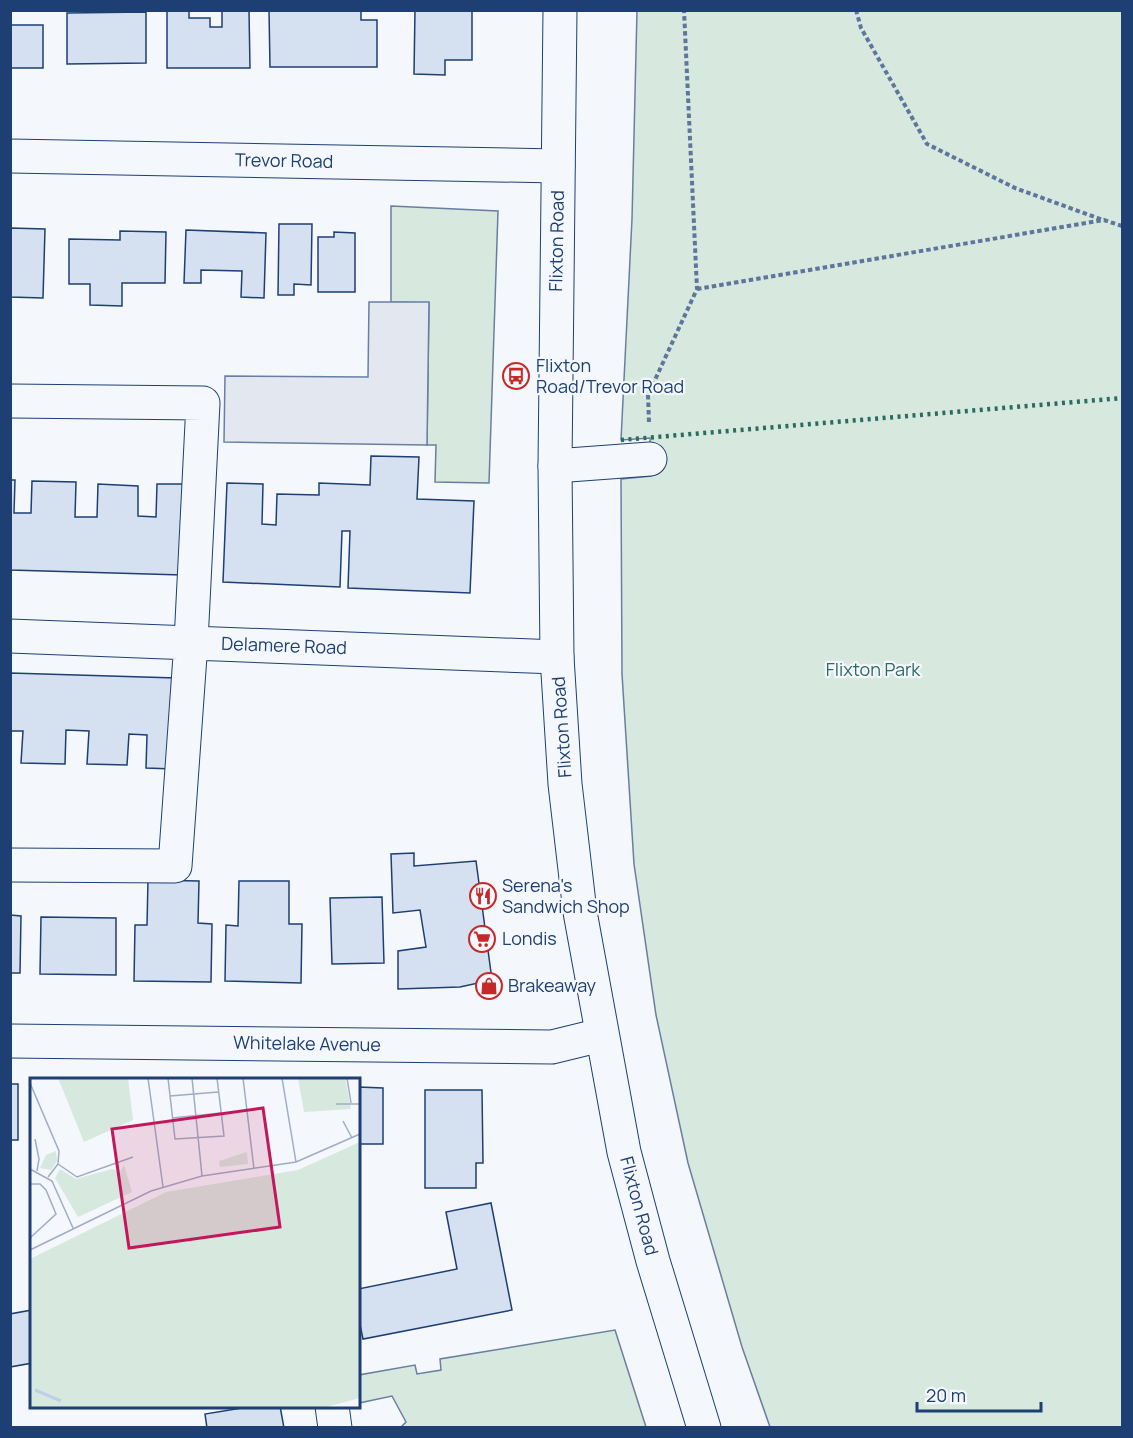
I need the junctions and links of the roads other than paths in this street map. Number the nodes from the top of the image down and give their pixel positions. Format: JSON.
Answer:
{"nodes":[{"id":1,"x":560,"y":10,"type":"edge"},
{"id":2,"x":10,"y":156,"type":"edge"},
{"id":3,"x":558,"y":166,"type":"junction"},
{"id":4,"x":10,"y":401,"type":"edge"},
{"id":5,"x":650,"y":459,"type":"dead end"},
{"id":6,"x":555,"y":465,"type":"junction"},
{"id":7,"x":10,"y":636,"type":"edge"},
{"id":8,"x":191,"y":642,"type":"junction"},
{"id":9,"x":557,"y":657,"type":"junction"},
{"id":10,"x":10,"y":865,"type":"edge"},
{"id":11,"x":601,"y":1035,"type":"junction"},
{"id":12,"x":10,"y":1041,"type":"edge"},
{"id":13,"x":332,"y":1408,"type":"edge"},
{"id":14,"x":335,"y":1428,"type":"edge"},
{"id":15,"x":705,"y":1428,"type":"edge"}],
"edges":[{"from":1,"to":3,"type":"street","name":"Flixton Road"},
{"from":2,"to":3,"type":"street","name":"Trevor Road"},
{"from":3,"to":6,"type":"street","name":"Flixton Road"},
{"from":4,"to":8,"type":"street"},
{"from":5,"to":6,"type":"street"},
{"from":6,"to":9,"type":"street","name":"Flixton Road"},
{"from":7,"to":8,"type":"street","name":"Delamere Road"},
{"from":8,"to":9,"type":"street","name":"Delamere Road"},
{"from":8,"to":10,"type":"street"},
{"from":9,"to":11,"type":"street","name":"Flixton Road"},
{"from":11,"to":12,"type":"street","name":"Whitelake Avenue"},
{"from":11,"to":15,"type":"street","name":"Flixton Road"},
{"from":13,"to":14,"type":"street"}]}
